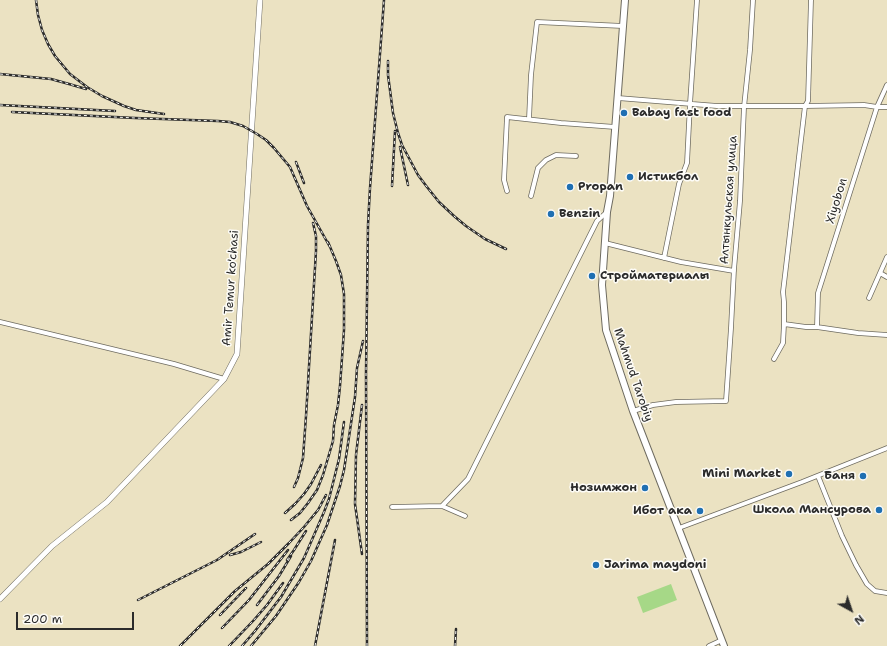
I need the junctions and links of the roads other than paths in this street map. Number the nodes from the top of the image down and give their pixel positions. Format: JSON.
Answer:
{"nodes":[{"id":1,"x":260,"y":0,"type":"edge"},
{"id":2,"x":625,"y":0,"type":"edge"},
{"id":3,"x":697,"y":0,"type":"edge"},
{"id":4,"x":754,"y":0,"type":"edge"},
{"id":5,"x":811,"y":0,"type":"edge"},
{"id":6,"x":623,"y":26,"type":"junction"},
{"id":7,"x":887,"y":85,"type":"edge"},
{"id":8,"x":618,"y":98,"type":"junction"},
{"id":9,"x":690,"y":104,"type":"junction"},
{"id":10,"x":805,"y":106,"type":"junction"},
{"id":11,"x":744,"y":107,"type":"junction"},
{"id":12,"x":877,"y":107,"type":"junction"},
{"id":13,"x":887,"y":107,"type":"edge"},
{"id":14,"x":529,"y":119,"type":"junction"},
{"id":15,"x":615,"y":127,"type":"junction"},
{"id":16,"x":576,"y":156,"type":"dead end"},
{"id":17,"x":507,"y":191,"type":"dead end"},
{"id":18,"x":531,"y":196,"type":"dead end"},
{"id":19,"x":608,"y":212,"type":"junction"},
{"id":20,"x":605,"y":243,"type":"junction"},
{"id":21,"x":887,"y":257,"type":"edge"},
{"id":22,"x":664,"y":258,"type":"junction"},
{"id":23,"x":734,"y":271,"type":"junction"},
{"id":24,"x":880,"y":273,"type":"junction"},
{"id":25,"x":887,"y":277,"type":"edge"},
{"id":26,"x":869,"y":298,"type":"dead end"},
{"id":27,"x":0,"y":322,"type":"edge"},
{"id":28,"x":784,"y":324,"type":"junction"},
{"id":29,"x":817,"y":327,"type":"junction"},
{"id":30,"x":887,"y":335,"type":"edge"},
{"id":31,"x":774,"y":359,"type":"dead end"},
{"id":32,"x":224,"y":379,"type":"junction"},
{"id":33,"x":633,"y":411,"type":"junction"},
{"id":34,"x":887,"y":448,"type":"edge"},
{"id":35,"x":818,"y":476,"type":"junction"},
{"id":36,"x":442,"y":506,"type":"junction"},
{"id":37,"x":392,"y":507,"type":"dead end"},
{"id":38,"x":465,"y":516,"type":"dead end"},
{"id":39,"x":679,"y":528,"type":"junction"},
{"id":40,"x":887,"y":593,"type":"edge"},
{"id":41,"x":0,"y":599,"type":"edge"},
{"id":42,"x":723,"y":643,"type":"edge"},
{"id":43,"x":709,"y":646,"type":"edge"}],
"edges":[{"from":1,"to":32,"type":"street","name":"Amir Temur ko'chasi"},
{"from":2,"to":6,"type":"main road","name":"Mahmud Tarobiy"},
{"from":3,"to":9,"type":"street"},
{"from":4,"to":11,"type":"street","name":"Алтынкульская улица"},
{"from":5,"to":10,"type":"street"},
{"from":6,"to":8,"type":"main road","name":"Mahmud Tarobiy"},
{"from":6,"to":14,"type":"street"},
{"from":7,"to":12,"type":"street","name":"Xiyobon"},
{"from":8,"to":9,"type":"street"},
{"from":8,"to":15,"type":"main road","name":"Mahmud Tarobiy"},
{"from":9,"to":11,"type":"street"},
{"from":9,"to":22,"type":"street"},
{"from":10,"to":11,"type":"street"},
{"from":10,"to":12,"type":"street"},
{"from":10,"to":28,"type":"street"},
{"from":11,"to":23,"type":"street","name":"Алтынкульская улица"},
{"from":12,"to":13,"type":"street"},
{"from":12,"to":29,"type":"street","name":"Xiyobon"},
{"from":14,"to":15,"type":"street"},
{"from":14,"to":17,"type":"street"},
{"from":15,"to":19,"type":"main road","name":"Mahmud Tarobiy"},
{"from":16,"to":18,"type":"street"},
{"from":19,"to":20,"type":"main road","name":"Mahmud Tarobiy"},
{"from":19,"to":36,"type":"street"},
{"from":20,"to":22,"type":"street"},
{"from":20,"to":33,"type":"main road","name":"Mahmud Tarobiy"},
{"from":21,"to":24,"type":"street"},
{"from":22,"to":23,"type":"street"},
{"from":23,"to":33,"type":"street","name":"Алтынкульская улица"},
{"from":24,"to":25,"type":"street"},
{"from":24,"to":26,"type":"street"},
{"from":27,"to":32,"type":"street"},
{"from":28,"to":29,"type":"street"},
{"from":28,"to":31,"type":"street"},
{"from":29,"to":30,"type":"street"},
{"from":32,"to":41,"type":"street","name":"Amir Temur ko'chasi"},
{"from":33,"to":39,"type":"main road","name":"Mahmud Tarobiy"},
{"from":34,"to":35,"type":"street"},
{"from":35,"to":39,"type":"street"},
{"from":35,"to":40,"type":"street"},
{"from":36,"to":37,"type":"street"},
{"from":36,"to":38,"type":"street"},
{"from":39,"to":42,"type":"main road","name":"Mahmud Tarobiy"},
{"from":42,"to":43,"type":"street"}]}
